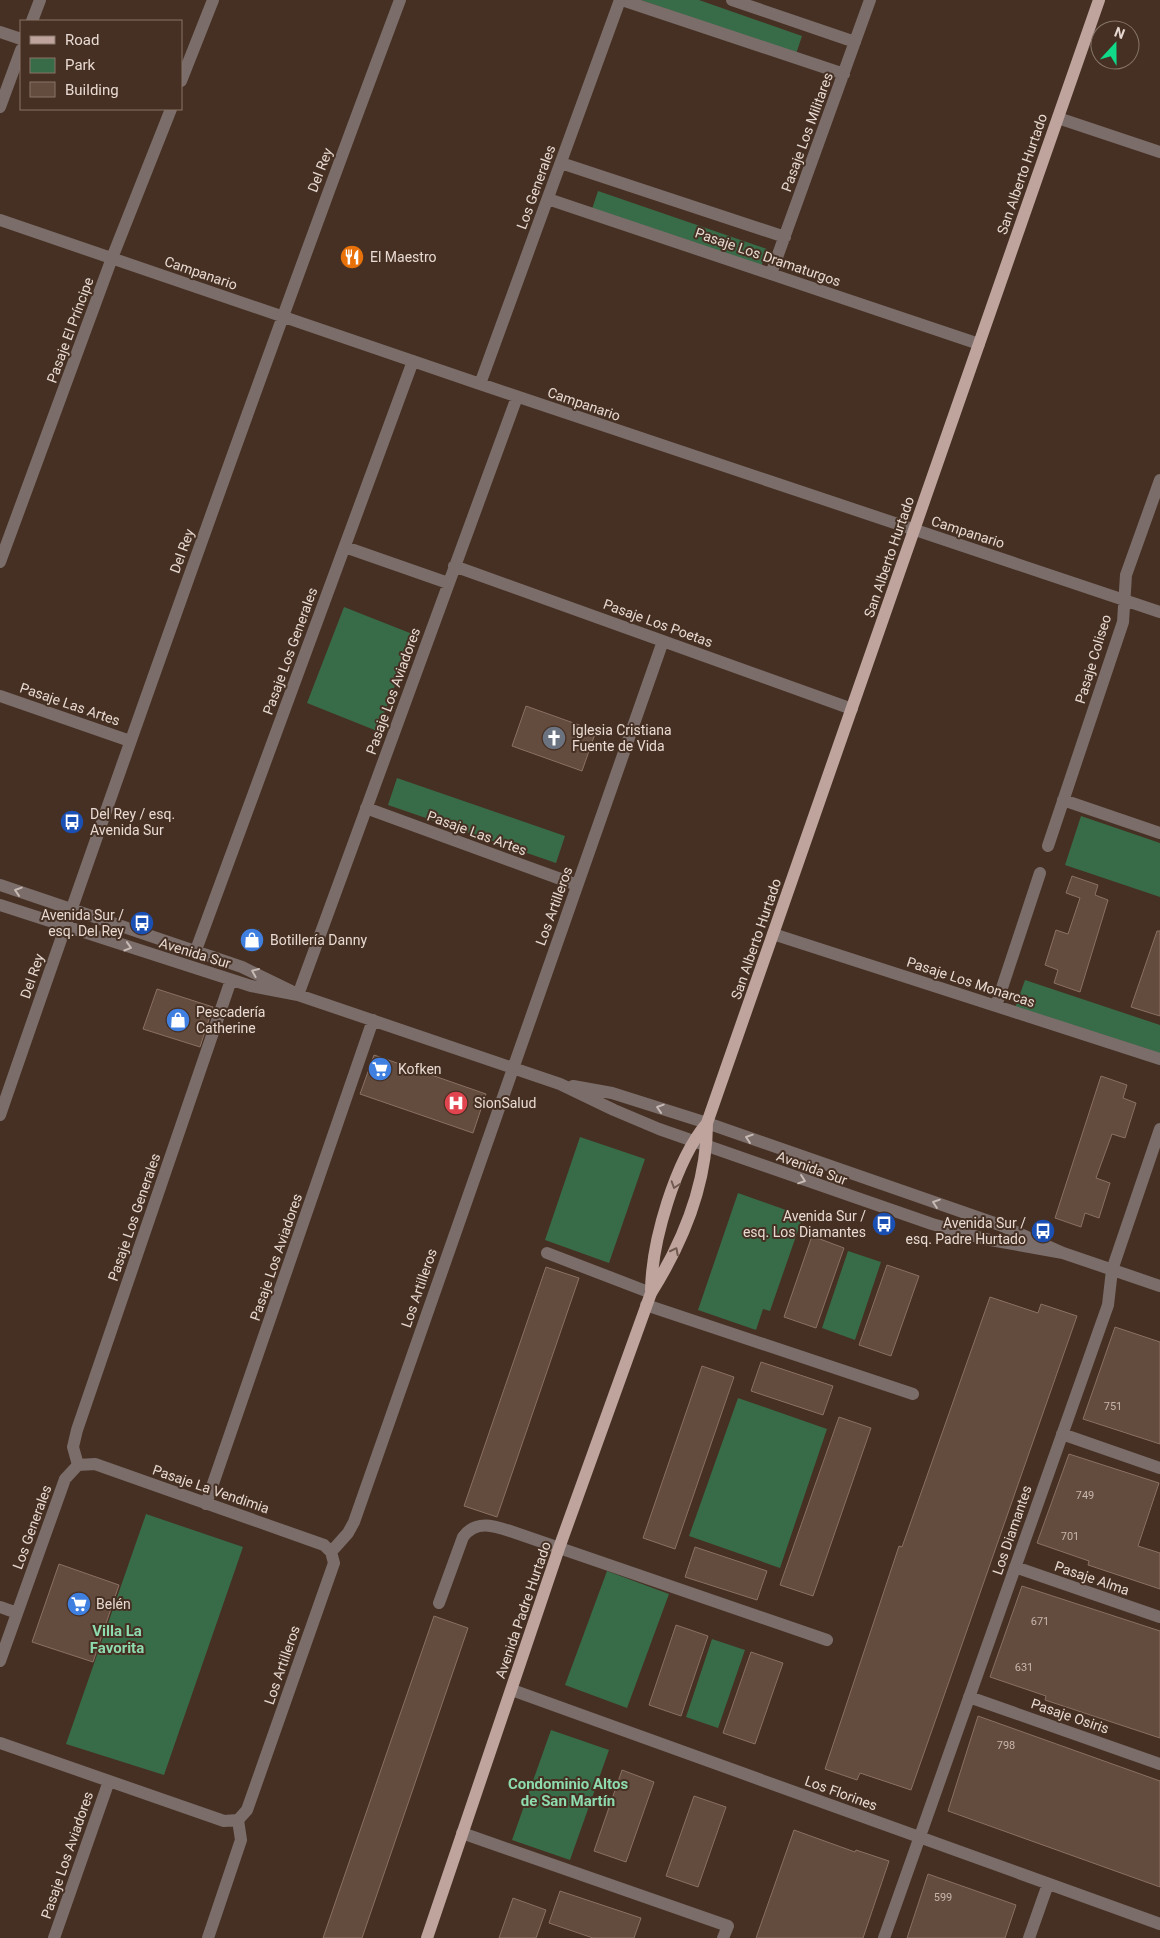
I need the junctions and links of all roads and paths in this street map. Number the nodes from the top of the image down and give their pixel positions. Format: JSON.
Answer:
{"nodes":[{"id":1,"x":40,"y":0,"type":"edge"},
{"id":2,"x":213,"y":0,"type":"edge"},
{"id":3,"x":400,"y":0,"type":"edge"},
{"id":4,"x":621,"y":0,"type":"edge"},
{"id":5,"x":732,"y":0,"type":"edge"},
{"id":6,"x":870,"y":0,"type":"edge"},
{"id":7,"x":1100,"y":0,"type":"edge"},
{"id":8,"x":32,"y":20,"type":"edge"},
{"id":9,"x":0,"y":32,"type":"edge"},
{"id":10,"x":20,"y":39,"type":"edge"},
{"id":11,"x":855,"y":42,"type":"junction"},
{"id":12,"x":20,"y":53,"type":"edge"},
{"id":13,"x":844,"y":74,"type":"junction"},
{"id":14,"x":182,"y":78,"type":"edge"},
{"id":15,"x":0,"y":107,"type":"edge"},
{"id":16,"x":170,"y":110,"type":"edge"},
{"id":17,"x":1058,"y":118,"type":"junction"},
{"id":18,"x":1160,"y":152,"type":"edge"},
{"id":19,"x":561,"y":163,"type":"junction"},
{"id":20,"x":548,"y":199,"type":"junction"},
{"id":21,"x":0,"y":220,"type":"edge"},
{"id":22,"x":784,"y":237,"type":"junction"},
{"id":23,"x":112,"y":258,"type":"junction"},
{"id":24,"x":771,"y":274,"type":"junction"},
{"id":25,"x":282,"y":316,"type":"junction"},
{"id":26,"x":979,"y":344,"type":"junction"},
{"id":27,"x":413,"y":361,"type":"junction"},
{"id":28,"x":480,"y":384,"type":"junction"},
{"id":29,"x":516,"y":397,"type":"junction"},
{"id":30,"x":1160,"y":480,"type":"edge"},
{"id":31,"x":914,"y":530,"type":"junction"},
{"id":32,"x":344,"y":547,"type":"junction"},
{"id":33,"x":0,"y":562,"type":"edge"},
{"id":34,"x":454,"y":566,"type":"junction"},
{"id":35,"x":448,"y":583,"type":"junction"},
{"id":36,"x":1124,"y":600,"type":"junction"},
{"id":37,"x":1160,"y":612,"type":"edge"},
{"id":38,"x":663,"y":641,"type":"junction"},
{"id":39,"x":0,"y":696,"type":"edge"},
{"id":40,"x":852,"y":709,"type":"junction"},
{"id":41,"x":130,"y":740,"type":"junction"},
{"id":42,"x":1063,"y":800,"type":"junction"},
{"id":43,"x":366,"y":808,"type":"junction"},
{"id":44,"x":1160,"y":833,"type":"edge"},
{"id":45,"x":1048,"y":846,"type":"dead end"},
{"id":46,"x":1040,"y":873,"type":"dead end"},
{"id":47,"x":0,"y":885,"type":"edge"},
{"id":48,"x":577,"y":885,"type":"junction"},
{"id":49,"x":0,"y":905,"type":"edge"},
{"id":50,"x":70,"y":909,"type":"junction"},
{"id":51,"x":64,"y":927,"type":"junction"},
{"id":52,"x":773,"y":934,"type":"junction"},
{"id":53,"x":196,"y":950,"type":"junction"},
{"id":54,"x":231,"y":980,"type":"junction"},
{"id":55,"x":298,"y":995,"type":"junction"},
{"id":56,"x":996,"y":1006,"type":"junction"},
{"id":57,"x":373,"y":1020,"type":"junction"},
{"id":58,"x":1160,"y":1059,"type":"edge"},
{"id":59,"x":512,"y":1068,"type":"junction"},
{"id":60,"x":560,"y":1084,"type":"junction"},
{"id":61,"x":0,"y":1115,"type":"edge"},
{"id":62,"x":707,"y":1123,"type":"junction"},
{"id":63,"x":1160,"y":1129,"type":"edge"},
{"id":64,"x":694,"y":1140,"type":"junction"},
{"id":65,"x":707,"y":1145,"type":"junction"},
{"id":66,"x":547,"y":1253,"type":"dead end"},
{"id":67,"x":1063,"y":1253,"type":"junction"},
{"id":68,"x":1112,"y":1270,"type":"junction"},
{"id":69,"x":1160,"y":1286,"type":"edge"},
{"id":70,"x":648,"y":1299,"type":"junction"},
{"id":71,"x":913,"y":1394,"type":"dead end"},
{"id":72,"x":1062,"y":1434,"type":"junction"},
{"id":73,"x":78,"y":1465,"type":"junction"},
{"id":74,"x":1160,"y":1468,"type":"edge"},
{"id":75,"x":206,"y":1504,"type":"junction"},
{"id":76,"x":559,"y":1548,"type":"junction"},
{"id":77,"x":331,"y":1552,"type":"junction"},
{"id":78,"x":1015,"y":1568,"type":"junction"},
{"id":79,"x":439,"y":1603,"type":"dead end"},
{"id":80,"x":0,"y":1607,"type":"edge"},
{"id":81,"x":17,"y":1613,"type":"junction"},
{"id":82,"x":1160,"y":1617,"type":"edge"},
{"id":83,"x":827,"y":1640,"type":"dead end"},
{"id":84,"x":0,"y":1661,"type":"edge"},
{"id":85,"x":512,"y":1690,"type":"junction"},
{"id":86,"x":969,"y":1697,"type":"junction"},
{"id":87,"x":0,"y":1744,"type":"edge"},
{"id":88,"x":1160,"y":1764,"type":"edge"},
{"id":89,"x":109,"y":1781,"type":"junction"},
{"id":90,"x":238,"y":1820,"type":"junction"},
{"id":91,"x":462,"y":1833,"type":"junction"},
{"id":92,"x":920,"y":1837,"type":"junction"},
{"id":93,"x":1048,"y":1884,"type":"junction"},
{"id":94,"x":1160,"y":1924,"type":"edge"},
{"id":95,"x":54,"y":1938,"type":"edge"},
{"id":96,"x":208,"y":1938,"type":"edge"},
{"id":97,"x":427,"y":1938,"type":"edge"},
{"id":98,"x":724,"y":1938,"type":"edge"},
{"id":99,"x":884,"y":1938,"type":"edge"},
{"id":100,"x":1029,"y":1938,"type":"edge"}],
"edges":[{"from":1,"to":8,"type":"street"},
{"from":2,"to":14,"type":"street"},
{"from":3,"to":25,"type":"street","name":"Del Rey"},
{"from":4,"to":13,"type":"street"},
{"from":4,"to":19,"type":"street","name":"Los Generales"},
{"from":5,"to":11,"type":"street"},
{"from":6,"to":11,"type":"street","name":"Pasaje Los Militares"},
{"from":7,"to":17,"type":"main road","name":"San Alberto Hurtado"},
{"from":9,"to":10,"type":"street"},
{"from":11,"to":13,"type":"street","name":"Pasaje Los Militares"},
{"from":12,"to":15,"type":"street"},
{"from":13,"to":22,"type":"street","name":"Pasaje Los Militares"},
{"from":16,"to":23,"type":"street","name":"Pasaje El Príncipe"},
{"from":17,"to":18,"type":"street"},
{"from":17,"to":26,"type":"main road","name":"San Alberto Hurtado"},
{"from":19,"to":20,"type":"street","name":"Los Generales"},
{"from":19,"to":22,"type":"street","name":"Pasaje Los Dramaturgos"},
{"from":20,"to":24,"type":"street","name":"Pasaje Los Dramaturgos"},
{"from":20,"to":28,"type":"street","name":"Los Generales"},
{"from":21,"to":23,"type":"street","name":"Campanario"},
{"from":22,"to":24,"type":"street","name":"Pasaje Los Militares"},
{"from":23,"to":25,"type":"street","name":"Campanario"},
{"from":23,"to":33,"type":"street","name":"Pasaje El Príncipe"},
{"from":24,"to":26,"type":"street","name":"Pasaje Los Dramaturgos"},
{"from":25,"to":27,"type":"street","name":"Campanario"},
{"from":25,"to":41,"type":"street","name":"Del Rey"},
{"from":26,"to":31,"type":"main road","name":"San Alberto Hurtado"},
{"from":27,"to":28,"type":"street","name":"Campanario"},
{"from":27,"to":32,"type":"street","name":"Pasaje Los Generales"},
{"from":28,"to":29,"type":"street","name":"Campanario"},
{"from":29,"to":31,"type":"street","name":"Campanario"},
{"from":29,"to":34,"type":"street","name":"Pasaje Los Aviadores"},
{"from":30,"to":36,"type":"street","name":"Pasaje Coliseo"},
{"from":31,"to":36,"type":"street","name":"Campanario"},
{"from":31,"to":40,"type":"main road","name":"San Alberto Hurtado"},
{"from":32,"to":35,"type":"street"},
{"from":32,"to":53,"type":"street","name":"Pasaje Los Generales"},
{"from":34,"to":35,"type":"street","name":"Pasaje Los Aviadores"},
{"from":34,"to":38,"type":"street","name":"Pasaje Los Poetas"},
{"from":35,"to":43,"type":"street","name":"Pasaje Los Aviadores"},
{"from":36,"to":37,"type":"street","name":"Campanario"},
{"from":36,"to":42,"type":"street","name":"Pasaje Coliseo"},
{"from":38,"to":40,"type":"street","name":"Pasaje Los Poetas"},
{"from":38,"to":48,"type":"street","name":"Los Artilleros"},
{"from":39,"to":41,"type":"street","name":"Pasaje Las Artes"},
{"from":40,"to":52,"type":"main road","name":"San Alberto Hurtado"},
{"from":41,"to":50,"type":"street","name":"Del Rey"},
{"from":42,"to":44,"type":"street"},
{"from":42,"to":45,"type":"street","name":"Pasaje Coliseo"},
{"from":43,"to":48,"type":"street","name":"Pasaje Las Artes"},
{"from":43,"to":55,"type":"street","name":"Pasaje Los Aviadores"},
{"from":46,"to":56,"type":"street"},
{"from":50,"to":47,"type":"street","name":"Avenida Sur","one_way":true},
{"from":48,"to":59,"type":"street","name":"Los Artilleros"},
{"from":49,"to":51,"type":"street","name":"Avenida Sur"},
{"from":50,"to":51,"type":"street","name":"Del Rey"},
{"from":50,"to":53,"type":"street","name":"Avenida Sur"},
{"from":51,"to":54,"type":"street","name":"Avenida Sur","one_way":true},
{"from":51,"to":61,"type":"street","name":"Del Rey"},
{"from":52,"to":56,"type":"street","name":"Pasaje Los Monarcas"},
{"from":52,"to":62,"type":"main road","name":"San Alberto Hurtado"},
{"from":55,"to":53,"type":"street","name":"Avenida Sur","one_way":true},
{"from":54,"to":55,"type":"street","name":"Avenida Sur"},
{"from":54,"to":73,"type":"street","name":"Pasaje Los Generales"},
{"from":55,"to":57,"type":"street","name":"Avenida Sur"},
{"from":56,"to":58,"type":"street","name":"Pasaje Los Monarcas"},
{"from":57,"to":59,"type":"street","name":"Avenida Sur"},
{"from":57,"to":75,"type":"street","name":"Pasaje Los Aviadores"},
{"from":59,"to":60,"type":"street","name":"Avenida Sur"},
{"from":59,"to":77,"type":"street","name":"Los Artilleros"},
{"from":62,"to":60,"type":"street","name":"Avenida Sur","one_way":true},
{"from":60,"to":64,"type":"street","name":"Avenida Sur"},
{"from":62,"to":64,"type":"main road","name":"Avenida Padre Hurtado"},
{"from":62,"to":65,"type":"main road","name":"Avenida Padre Hurtado"},
{"from":67,"to":62,"type":"street","name":"Avenida Sur","one_way":true},
{"from":63,"to":68,"type":"street","name":"Los Diamantes"},
{"from":64,"to":65,"type":"street","name":"Avenida Sur"},
{"from":64,"to":70,"type":"main road","name":"Avenida Padre Hurtado","one_way":true},
{"from":65,"to":67,"type":"street","name":"Avenida Sur","one_way":true},
{"from":70,"to":65,"type":"main road","name":"Avenida Padre Hurtado","one_way":true},
{"from":66,"to":70,"type":"street"},
{"from":67,"to":68,"type":"street","name":"Avenida Sur"},
{"from":68,"to":69,"type":"street","name":"Avenida Sur"},
{"from":68,"to":72,"type":"street","name":"Los Diamantes"},
{"from":70,"to":71,"type":"street"},
{"from":70,"to":76,"type":"main road","name":"Avenida Padre Hurtado"},
{"from":72,"to":74,"type":"street"},
{"from":72,"to":78,"type":"street","name":"Los Diamantes"},
{"from":73,"to":75,"type":"street","name":"Pasaje La Vendimia"},
{"from":73,"to":81,"type":"street","name":"Los Generales"},
{"from":75,"to":77,"type":"street","name":"Pasaje La Vendimia"},
{"from":76,"to":79,"type":"street"},
{"from":76,"to":83,"type":"street"},
{"from":76,"to":85,"type":"main road","name":"Avenida Padre Hurtado"},
{"from":77,"to":90,"type":"street","name":"Los Artilleros"},
{"from":78,"to":82,"type":"street","name":"Pasaje Alma"},
{"from":78,"to":86,"type":"street","name":"Los Diamantes"},
{"from":80,"to":81,"type":"street"},
{"from":81,"to":84,"type":"street","name":"Los Generales"},
{"from":85,"to":91,"type":"main road","name":"Avenida Padre Hurtado"},
{"from":85,"to":92,"type":"street","name":"Los Florines"},
{"from":86,"to":88,"type":"street","name":"Pasaje Osiris"},
{"from":86,"to":92,"type":"street","name":"Los Diamantes"},
{"from":87,"to":89,"type":"street"},
{"from":89,"to":90,"type":"street"},
{"from":89,"to":95,"type":"street","name":"Pasaje Los Aviadores"},
{"from":90,"to":96,"type":"street"},
{"from":91,"to":97,"type":"main road","name":"Avenida Padre Hurtado"},
{"from":91,"to":98,"type":"street"},
{"from":92,"to":93,"type":"street","name":"Los Florines"},
{"from":92,"to":99,"type":"street","name":"Los Diamantes"},
{"from":93,"to":94,"type":"street","name":"Los Florines"},
{"from":93,"to":100,"type":"street"}]}
